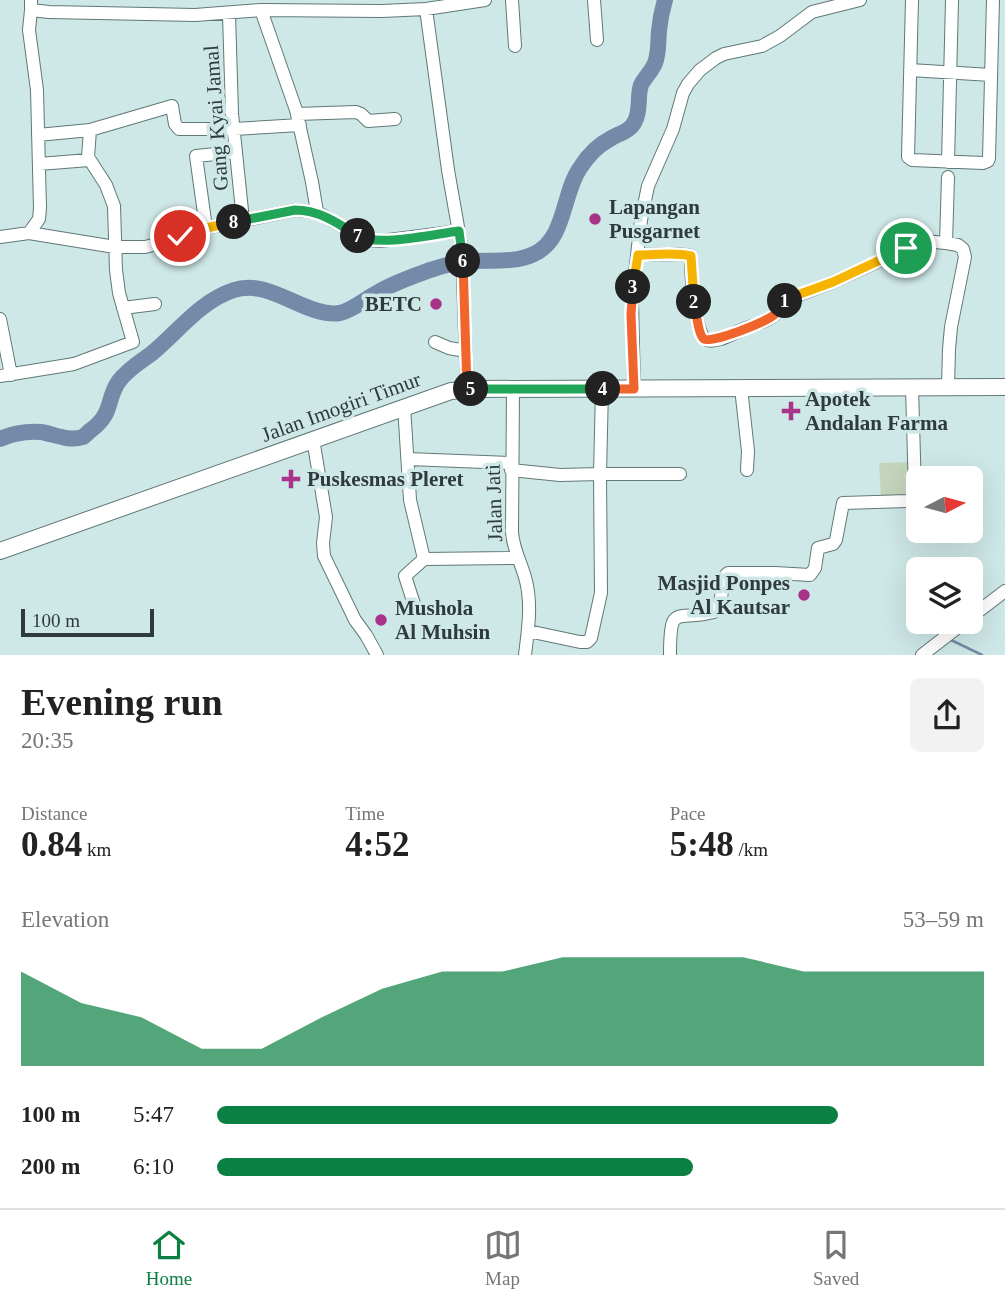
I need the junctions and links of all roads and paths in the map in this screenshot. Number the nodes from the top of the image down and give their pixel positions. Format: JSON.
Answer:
{"nodes":[{"id":1,"x":485,"y":0,"type":"edge"},
{"id":2,"x":512,"y":0,"type":"edge"},
{"id":3,"x":594,"y":0,"type":"edge"},
{"id":4,"x":857,"y":0,"type":"edge"},
{"id":5,"x":912,"y":0,"type":"edge"},
{"id":6,"x":952,"y":0,"type":"edge"},
{"id":7,"x":993,"y":0,"type":"edge"},
{"id":8,"x":449,"y":3,"type":"edge"},
{"id":9,"x":31,"y":5,"type":"edge"},
{"id":10,"x":382,"y":5,"type":"edge"},
{"id":11,"x":426,"y":9,"type":"junction"},
{"id":12,"x":261,"y":10,"type":"junction"},
{"id":13,"x":229,"y":14,"type":"junction"},
{"id":14,"x":597,"y":40,"type":"dead end"},
{"id":15,"x":515,"y":46,"type":"dead end"},
{"id":16,"x":910,"y":70,"type":"junction"},
{"id":17,"x":950,"y":72,"type":"junction"},
{"id":18,"x":991,"y":75,"type":"junction"},
{"id":19,"x":299,"y":119,"type":"junction"},
{"id":20,"x":395,"y":119,"type":"dead end"},
{"id":21,"x":234,"y":129,"type":"junction"},
{"id":22,"x":90,"y":130,"type":"junction"},
{"id":23,"x":38,"y":135,"type":"junction"},
{"id":24,"x":236,"y":152,"type":"junction"},
{"id":25,"x":89,"y":160,"type":"junction"},
{"id":26,"x":948,"y":162,"type":"junction"},
{"id":27,"x":39,"y":164,"type":"junction"},
{"id":28,"x":948,"y":177,"type":"dead end"},
{"id":29,"x":317,"y":212,"type":"junction"},
{"id":30,"x":243,"y":220,"type":"junction"},
{"id":31,"x":206,"y":228,"type":"junction"},
{"id":32,"x":459,"y":231,"type":"junction"},
{"id":33,"x":29,"y":233,"type":"junction"},
{"id":34,"x":0,"y":237,"type":"edge"},
{"id":35,"x":946,"y":243,"type":"junction"},
{"id":36,"x":115,"y":247,"type":"junction"},
{"id":37,"x":638,"y":255,"type":"junction"},
{"id":38,"x":155,"y":304,"type":"dead end"},
{"id":39,"x":123,"y":308,"type":"junction"},
{"id":40,"x":0,"y":318,"type":"edge"},
{"id":41,"x":435,"y":342,"type":"dead end"},
{"id":42,"x":466,"y":351,"type":"junction"},
{"id":43,"x":5,"y":375,"type":"edge"},
{"id":44,"x":912,"y":387,"type":"junction"},
{"id":45,"x":948,"y":387,"type":"junction"},
{"id":46,"x":1005,"y":387,"type":"edge"},
{"id":47,"x":741,"y":388,"type":"junction"},
{"id":48,"x":467,"y":389,"type":"junction"},
{"id":49,"x":513,"y":389,"type":"junction"},
{"id":50,"x":602,"y":389,"type":"junction"},
{"id":51,"x":634,"y":389,"type":"junction"},
{"id":52,"x":404,"y":407,"type":"junction"},
{"id":53,"x":313,"y":439,"type":"junction"},
{"id":54,"x":408,"y":459,"type":"junction"},
{"id":55,"x":511,"y":467,"type":"junction"},
{"id":56,"x":747,"y":470,"type":"dead end"},
{"id":57,"x":600,"y":474,"type":"junction"},
{"id":58,"x":680,"y":474,"type":"dead end"},
{"id":59,"x":0,"y":551,"type":"edge"},
{"id":60,"x":517,"y":558,"type":"junction"},
{"id":61,"x":424,"y":559,"type":"junction"},
{"id":62,"x":1005,"y":591,"type":"edge"},
{"id":63,"x":414,"y":604,"type":"dead end"},
{"id":64,"x":983,"y":608,"type":"edge"},
{"id":65,"x":528,"y":631,"type":"junction"},
{"id":66,"x":949,"y":634,"type":"edge"},
{"id":67,"x":377,"y":655,"type":"edge"},
{"id":68,"x":525,"y":655,"type":"edge"},
{"id":69,"x":670,"y":655,"type":"edge"},
{"id":70,"x":922,"y":655,"type":"edge"}],
"edges":[{"from":1,"to":8,"type":"street"},
{"from":2,"to":15,"type":"street"},
{"from":3,"to":14,"type":"street"},
{"from":4,"to":37,"type":"street"},
{"from":5,"to":16,"type":"street"},
{"from":6,"to":17,"type":"street"},
{"from":7,"to":18,"type":"street"},
{"from":8,"to":11,"type":"street"},
{"from":9,"to":13,"type":"street"},
{"from":9,"to":23,"type":"street"},
{"from":10,"to":11,"type":"street"},
{"from":10,"to":12,"type":"street"},
{"from":11,"to":32,"type":"street"},
{"from":12,"to":13,"type":"street"},
{"from":12,"to":19,"type":"street"},
{"from":13,"to":21,"type":"street","name":"Gang Kyai Jamal"},
{"from":16,"to":17,"type":"street"},
{"from":16,"to":26,"type":"street"},
{"from":17,"to":18,"type":"street"},
{"from":17,"to":26,"type":"street"},
{"from":18,"to":26,"type":"street"},
{"from":19,"to":20,"type":"street"},
{"from":19,"to":21,"type":"street"},
{"from":19,"to":29,"type":"street"},
{"from":21,"to":22,"type":"street"},
{"from":21,"to":24,"type":"street","name":"Gang Kyai Jamal"},
{"from":22,"to":23,"type":"street"},
{"from":22,"to":25,"type":"street"},
{"from":23,"to":27,"type":"street"},
{"from":24,"to":30,"type":"street","name":"Gang Kyai Jamal"},
{"from":24,"to":31,"type":"street"},
{"from":25,"to":27,"type":"street"},
{"from":25,"to":36,"type":"street"},
{"from":27,"to":33,"type":"street"},
{"from":28,"to":35,"type":"street"},
{"from":29,"to":30,"type":"street"},
{"from":29,"to":32,"type":"street"},
{"from":30,"to":31,"type":"street"},
{"from":31,"to":36,"type":"street"},
{"from":32,"to":42,"type":"street"},
{"from":33,"to":34,"type":"street"},
{"from":33,"to":36,"type":"street"},
{"from":35,"to":37,"type":"street"},
{"from":35,"to":45,"type":"street"},
{"from":36,"to":39,"type":"street"},
{"from":37,"to":51,"type":"street"},
{"from":38,"to":39,"type":"street"},
{"from":39,"to":43,"type":"street"},
{"from":40,"to":43,"type":"street"},
{"from":41,"to":42,"type":"street"},
{"from":42,"to":48,"type":"street"},
{"from":44,"to":45,"type":"main road","name":"Jalan Imogiri Timur"},
{"from":44,"to":47,"type":"main road","name":"Jalan Imogiri Timur"},
{"from":44,"to":69,"type":"street"},
{"from":45,"to":46,"type":"main road","name":"Jalan Imogiri Timur"},
{"from":47,"to":51,"type":"main road","name":"Jalan Imogiri Timur"},
{"from":47,"to":56,"type":"street"},
{"from":48,"to":49,"type":"main road","name":"Jalan Imogiri Timur"},
{"from":48,"to":52,"type":"main road","name":"Jalan Imogiri Timur"},
{"from":49,"to":50,"type":"main road","name":"Jalan Imogiri Timur"},
{"from":49,"to":55,"type":"street","name":"Jalan Jati"},
{"from":50,"to":51,"type":"main road","name":"Jalan Imogiri Timur"},
{"from":50,"to":57,"type":"street"},
{"from":52,"to":53,"type":"main road","name":"Jalan Imogiri Timur"},
{"from":52,"to":54,"type":"street"},
{"from":53,"to":59,"type":"main road","name":"Jalan Imogiri Timur"},
{"from":53,"to":67,"type":"street"},
{"from":54,"to":55,"type":"street"},
{"from":54,"to":61,"type":"street"},
{"from":55,"to":57,"type":"street"},
{"from":55,"to":60,"type":"street","name":"Jalan Jati"},
{"from":57,"to":58,"type":"street"},
{"from":57,"to":65,"type":"street"},
{"from":60,"to":61,"type":"street"},
{"from":60,"to":65,"type":"street","name":"Jalan Jati"},
{"from":61,"to":63,"type":"street"},
{"from":62,"to":64,"type":"street"},
{"from":65,"to":68,"type":"street","name":"Jalan Jati"},
{"from":66,"to":70,"type":"street"}]}
